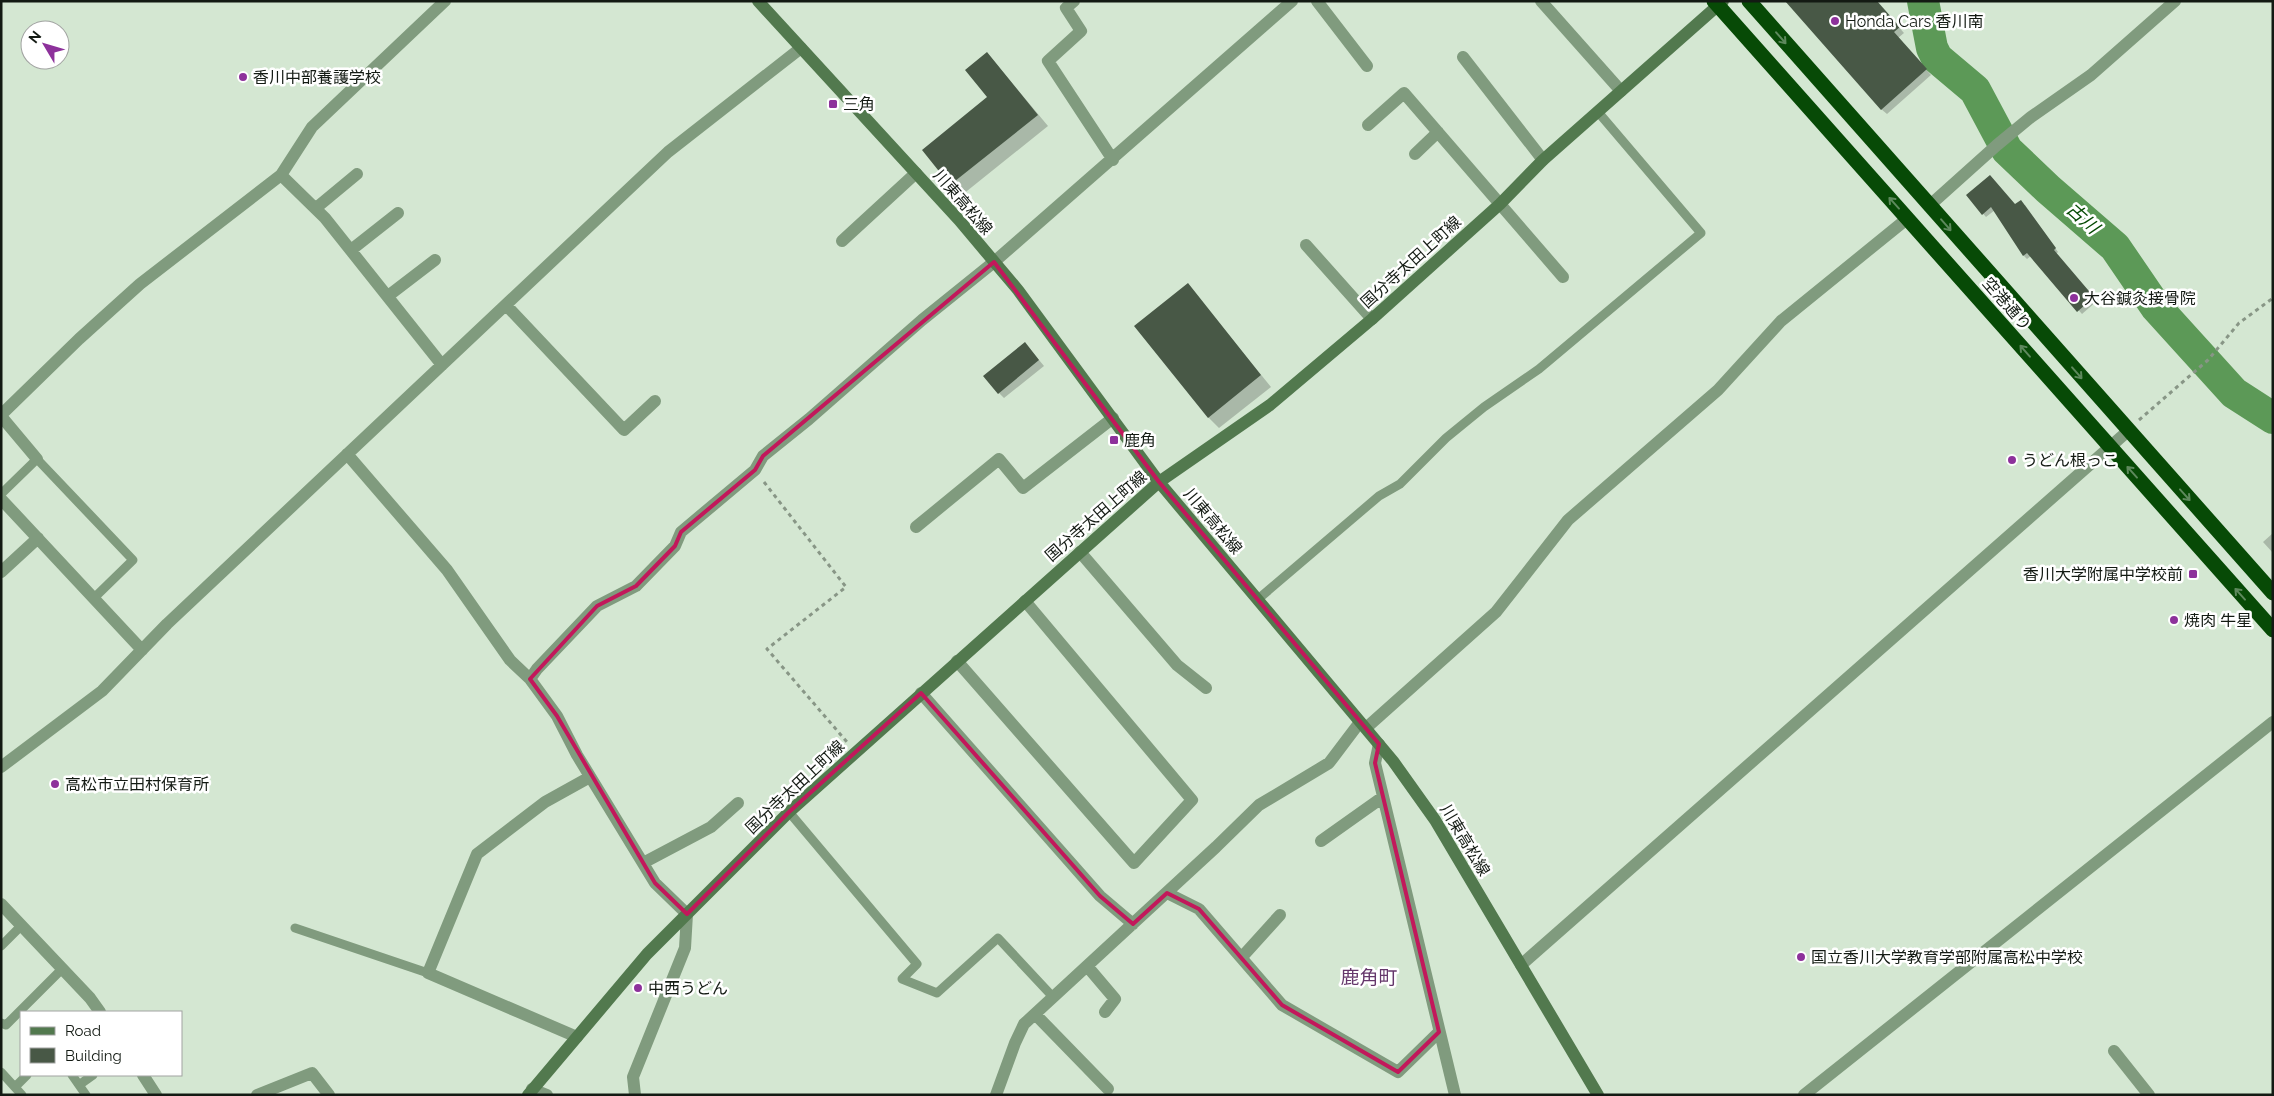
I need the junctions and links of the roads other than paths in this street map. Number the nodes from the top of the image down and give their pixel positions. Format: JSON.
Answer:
{"nodes":[{"id":1,"x":445,"y":1,"type":"edge"},
{"id":2,"x":758,"y":1,"type":"edge"},
{"id":3,"x":1074,"y":1,"type":"edge"},
{"id":4,"x":1292,"y":1,"type":"edge"},
{"id":5,"x":1317,"y":1,"type":"edge"},
{"id":6,"x":1541,"y":1,"type":"edge"},
{"id":7,"x":1749,"y":1,"type":"edge"},
{"id":8,"x":2175,"y":1,"type":"edge"},
{"id":9,"x":1718,"y":3,"type":"edge"},
{"id":10,"x":801,"y":48,"type":"junction"},
{"id":11,"x":1463,"y":56,"type":"dead end"},
{"id":12,"x":1367,"y":66,"type":"dead end"},
{"id":13,"x":1620,"y":92,"type":"junction"},
{"id":14,"x":1598,"y":112,"type":"junction"},
{"id":15,"x":1368,"y":125,"type":"dead end"},
{"id":16,"x":1438,"y":132,"type":"junction"},
{"id":17,"x":1415,"y":154,"type":"dead end"},
{"id":18,"x":1113,"y":160,"type":"junction"},
{"id":19,"x":1543,"y":160,"type":"junction"},
{"id":20,"x":916,"y":173,"type":"junction"},
{"id":21,"x":357,"y":174,"type":"dead end"},
{"id":22,"x":281,"y":175,"type":"junction"},
{"id":23,"x":1500,"y":204,"type":"junction"},
{"id":24,"x":1929,"y":206,"type":"junction"},
{"id":25,"x":316,"y":208,"type":"junction"},
{"id":26,"x":398,"y":213,"type":"dead end"},
{"id":27,"x":1908,"y":218,"type":"junction"},
{"id":28,"x":842,"y":241,"type":"dead end"},
{"id":29,"x":1306,"y":245,"type":"dead end"},
{"id":30,"x":351,"y":250,"type":"junction"},
{"id":31,"x":435,"y":260,"type":"dead end"},
{"id":32,"x":994,"y":262,"type":"junction"},
{"id":33,"x":1563,"y":277,"type":"dead end"},
{"id":34,"x":388,"y":296,"type":"junction"},
{"id":35,"x":506,"y":305,"type":"junction"},
{"id":36,"x":1372,"y":319,"type":"junction"},
{"id":37,"x":442,"y":364,"type":"junction"},
{"id":38,"x":655,"y":401,"type":"dead end"},
{"id":39,"x":1,"y":416,"type":"edge"},
{"id":40,"x":1113,"y":418,"type":"junction"},
{"id":41,"x":2128,"y":430,"type":"junction"},
{"id":42,"x":2110,"y":446,"type":"junction"},
{"id":43,"x":347,"y":454,"type":"junction"},
{"id":44,"x":37,"y":459,"type":"junction"},
{"id":45,"x":1160,"y":482,"type":"junction"},
{"id":46,"x":2,"y":498,"type":"edge"},
{"id":47,"x":916,"y":527,"type":"dead end"},
{"id":48,"x":38,"y":538,"type":"junction"},
{"id":49,"x":1080,"y":552,"type":"junction"},
{"id":50,"x":1,"y":572,"type":"edge"},
{"id":51,"x":2273,"y":593,"type":"edge"},
{"id":52,"x":94,"y":598,"type":"junction"},
{"id":53,"x":1257,"y":600,"type":"junction"},
{"id":54,"x":1024,"y":601,"type":"junction"},
{"id":55,"x":2273,"y":630,"type":"edge"},
{"id":56,"x":142,"y":650,"type":"junction"},
{"id":57,"x":957,"y":661,"type":"junction"},
{"id":58,"x":530,"y":679,"type":"junction"},
{"id":59,"x":1206,"y":688,"type":"dead end"},
{"id":60,"x":921,"y":693,"type":"junction"},
{"id":61,"x":2273,"y":722,"type":"edge"},
{"id":62,"x":1363,"y":725,"type":"junction"},
{"id":63,"x":1379,"y":744,"type":"junction"},
{"id":64,"x":1,"y":766,"type":"edge"},
{"id":65,"x":590,"y":777,"type":"junction"},
{"id":66,"x":1383,"y":797,"type":"junction"},
{"id":67,"x":738,"y":803,"type":"dead end"},
{"id":68,"x":789,"y":812,"type":"junction"},
{"id":69,"x":1321,"y":841,"type":"dead end"},
{"id":70,"x":643,"y":863,"type":"junction"},
{"id":71,"x":1167,"y":893,"type":"junction"},
{"id":72,"x":1,"y":904,"type":"edge"},
{"id":73,"x":687,"y":914,"type":"junction"},
{"id":74,"x":1280,"y":914,"type":"dead end"},
{"id":75,"x":1133,"y":924,"type":"junction"},
{"id":76,"x":21,"y":926,"type":"junction"},
{"id":77,"x":295,"y":928,"type":"dead end"},
{"id":78,"x":1,"y":946,"type":"edge"},
{"id":79,"x":1242,"y":957,"type":"junction"},
{"id":80,"x":1521,"y":965,"type":"junction"},
{"id":81,"x":1087,"y":966,"type":"junction"},
{"id":82,"x":62,"y":969,"type":"junction"},
{"id":83,"x":428,"y":973,"type":"junction"},
{"id":84,"x":1053,"y":997,"type":"junction"},
{"id":85,"x":24,"y":1011,"type":"edge"},
{"id":86,"x":97,"y":1011,"type":"edge"},
{"id":87,"x":1105,"y":1012,"type":"dead end"},
{"id":88,"x":1035,"y":1014,"type":"junction"},
{"id":89,"x":20,"y":1015,"type":"edge"},
{"id":90,"x":3,"y":1026,"type":"edge"},
{"id":91,"x":1439,"y":1032,"type":"junction"},
{"id":92,"x":577,"y":1037,"type":"junction"},
{"id":93,"x":2114,"y":1051,"type":"dead end"},
{"id":94,"x":1,"y":1072,"type":"edge"},
{"id":95,"x":26,"y":1076,"type":"edge"},
{"id":96,"x":73,"y":1076,"type":"edge"},
{"id":97,"x":92,"y":1076,"type":"edge"},
{"id":98,"x":144,"y":1076,"type":"edge"},
{"id":99,"x":15,"y":1087,"type":"junction"},
{"id":100,"x":1108,"y":1089,"type":"dead end"},
{"id":101,"x":82,"y":1092,"type":"edge"},
{"id":102,"x":530,"y":1092,"type":"edge"},
{"id":103,"x":154,"y":1094,"type":"edge"},
{"id":104,"x":22,"y":1095,"type":"edge"},
{"id":105,"x":257,"y":1095,"type":"edge"},
{"id":106,"x":328,"y":1095,"type":"edge"},
{"id":107,"x":547,"y":1095,"type":"edge"},
{"id":108,"x":635,"y":1095,"type":"edge"},
{"id":109,"x":996,"y":1095,"type":"edge"},
{"id":110,"x":1455,"y":1095,"type":"edge"},
{"id":111,"x":1598,"y":1095,"type":"edge"},
{"id":112,"x":1804,"y":1095,"type":"edge"},
{"id":113,"x":2149,"y":1095,"type":"edge"}],
"edges":[{"from":1,"to":22,"type":"street"},
{"from":2,"to":10,"type":"main road","name":"川東高松線"},
{"from":3,"to":18,"type":"street"},
{"from":4,"to":18,"type":"street"},
{"from":5,"to":12,"type":"street"},
{"from":6,"to":13,"type":"street"},
{"from":7,"to":24,"type":"highway","name":"空港通り","one_way":true},
{"from":8,"to":24,"type":"street"},
{"from":9,"to":13,"type":"main road","name":"国分寺太田上町線"},
{"from":27,"to":9,"type":"highway","name":"空港通り","one_way":true},
{"from":10,"to":20,"type":"main road","name":"川東高松線"},
{"from":10,"to":35,"type":"street"},
{"from":11,"to":19,"type":"street"},
{"from":13,"to":14,"type":"main road","name":"国分寺太田上町線"},
{"from":14,"to":19,"type":"main road","name":"国分寺太田上町線"},
{"from":14,"to":53,"type":"lane"},
{"from":15,"to":16,"type":"street"},
{"from":16,"to":17,"type":"street"},
{"from":16,"to":23,"type":"street"},
{"from":18,"to":32,"type":"street"},
{"from":19,"to":23,"type":"main road","name":"国分寺太田上町線"},
{"from":20,"to":28,"type":"street"},
{"from":20,"to":32,"type":"main road","name":"川東高松線"},
{"from":21,"to":25,"type":"street"},
{"from":22,"to":25,"type":"street"},
{"from":22,"to":39,"type":"street"},
{"from":23,"to":33,"type":"street"},
{"from":23,"to":36,"type":"main road","name":"国分寺太田上町線"},
{"from":24,"to":41,"type":"highway","name":"空港通り","one_way":true},
{"from":25,"to":30,"type":"street"},
{"from":26,"to":30,"type":"street"},
{"from":42,"to":27,"type":"highway","name":"空港通り","one_way":true},
{"from":27,"to":62,"type":"street"},
{"from":29,"to":36,"type":"street"},
{"from":30,"to":34,"type":"street"},
{"from":31,"to":34,"type":"street"},
{"from":32,"to":40,"type":"main road","name":"川東高松線"},
{"from":32,"to":58,"type":"street"},
{"from":34,"to":37,"type":"street"},
{"from":35,"to":37,"type":"street"},
{"from":35,"to":38,"type":"street"},
{"from":36,"to":45,"type":"main road","name":"国分寺太田上町線"},
{"from":37,"to":43,"type":"street"},
{"from":39,"to":44,"type":"street"},
{"from":40,"to":45,"type":"main road","name":"川東高松線"},
{"from":40,"to":47,"type":"street"},
{"from":41,"to":42,"type":"street"},
{"from":41,"to":51,"type":"highway","name":"空港通り","one_way":true},
{"from":55,"to":42,"type":"highway","name":"空港通り","one_way":true},
{"from":42,"to":80,"type":"street"},
{"from":43,"to":56,"type":"street"},
{"from":43,"to":58,"type":"street"},
{"from":44,"to":46,"type":"lane"},
{"from":44,"to":52,"type":"lane"},
{"from":45,"to":49,"type":"main road","name":"国分寺太田上町線"},
{"from":45,"to":53,"type":"main road","name":"川東高松線"},
{"from":46,"to":48,"type":"street"},
{"from":48,"to":50,"type":"street"},
{"from":48,"to":52,"type":"street"},
{"from":49,"to":54,"type":"main road","name":"国分寺太田上町線"},
{"from":49,"to":59,"type":"street"},
{"from":52,"to":56,"type":"street"},
{"from":53,"to":62,"type":"main road","name":"川東高松線"},
{"from":54,"to":57,"type":"main road","name":"国分寺太田上町線"},
{"from":54,"to":57,"type":"street"},
{"from":56,"to":64,"type":"street"},
{"from":57,"to":60,"type":"main road","name":"国分寺太田上町線"},
{"from":58,"to":65,"type":"street"},
{"from":60,"to":68,"type":"main road","name":"国分寺太田上町線"},
{"from":60,"to":75,"type":"street"},
{"from":61,"to":112,"type":"street"},
{"from":62,"to":63,"type":"main road","name":"川東高松線"},
{"from":62,"to":71,"type":"street"},
{"from":63,"to":66,"type":"street"},
{"from":63,"to":80,"type":"main road","name":"川東高松線"},
{"from":65,"to":70,"type":"street"},
{"from":65,"to":83,"type":"street"},
{"from":66,"to":69,"type":"street"},
{"from":66,"to":91,"type":"street"},
{"from":67,"to":70,"type":"street"},
{"from":68,"to":73,"type":"main road","name":"国分寺太田上町線"},
{"from":68,"to":84,"type":"lane"},
{"from":70,"to":73,"type":"street"},
{"from":71,"to":75,"type":"street"},
{"from":71,"to":79,"type":"street"},
{"from":72,"to":76,"type":"street"},
{"from":73,"to":92,"type":"main road","name":"国分寺太田上町線"},
{"from":73,"to":108,"type":"street"},
{"from":74,"to":79,"type":"street"},
{"from":75,"to":81,"type":"street"},
{"from":76,"to":78,"type":"lane"},
{"from":76,"to":82,"type":"street"},
{"from":77,"to":83,"type":"lane"},
{"from":79,"to":91,"type":"street"},
{"from":80,"to":111,"type":"main road","name":"川東高松線"},
{"from":81,"to":84,"type":"street"},
{"from":81,"to":87,"type":"street"},
{"from":82,"to":85,"type":"lane"},
{"from":82,"to":86,"type":"street"},
{"from":83,"to":92,"type":"street"},
{"from":84,"to":88,"type":"street"},
{"from":88,"to":100,"type":"street"},
{"from":88,"to":109,"type":"street"},
{"from":89,"to":90,"type":"lane"},
{"from":91,"to":110,"type":"street"},
{"from":92,"to":102,"type":"main road","name":"国分寺太田上町線"},
{"from":93,"to":113,"type":"street"},
{"from":94,"to":99,"type":"lane"},
{"from":95,"to":99,"type":"lane"},
{"from":96,"to":101,"type":"lane"},
{"from":97,"to":101,"type":"lane"},
{"from":98,"to":103,"type":"street"},
{"from":99,"to":104,"type":"lane"},
{"from":102,"to":107,"type":"street"},
{"from":105,"to":106,"type":"street"}]}
